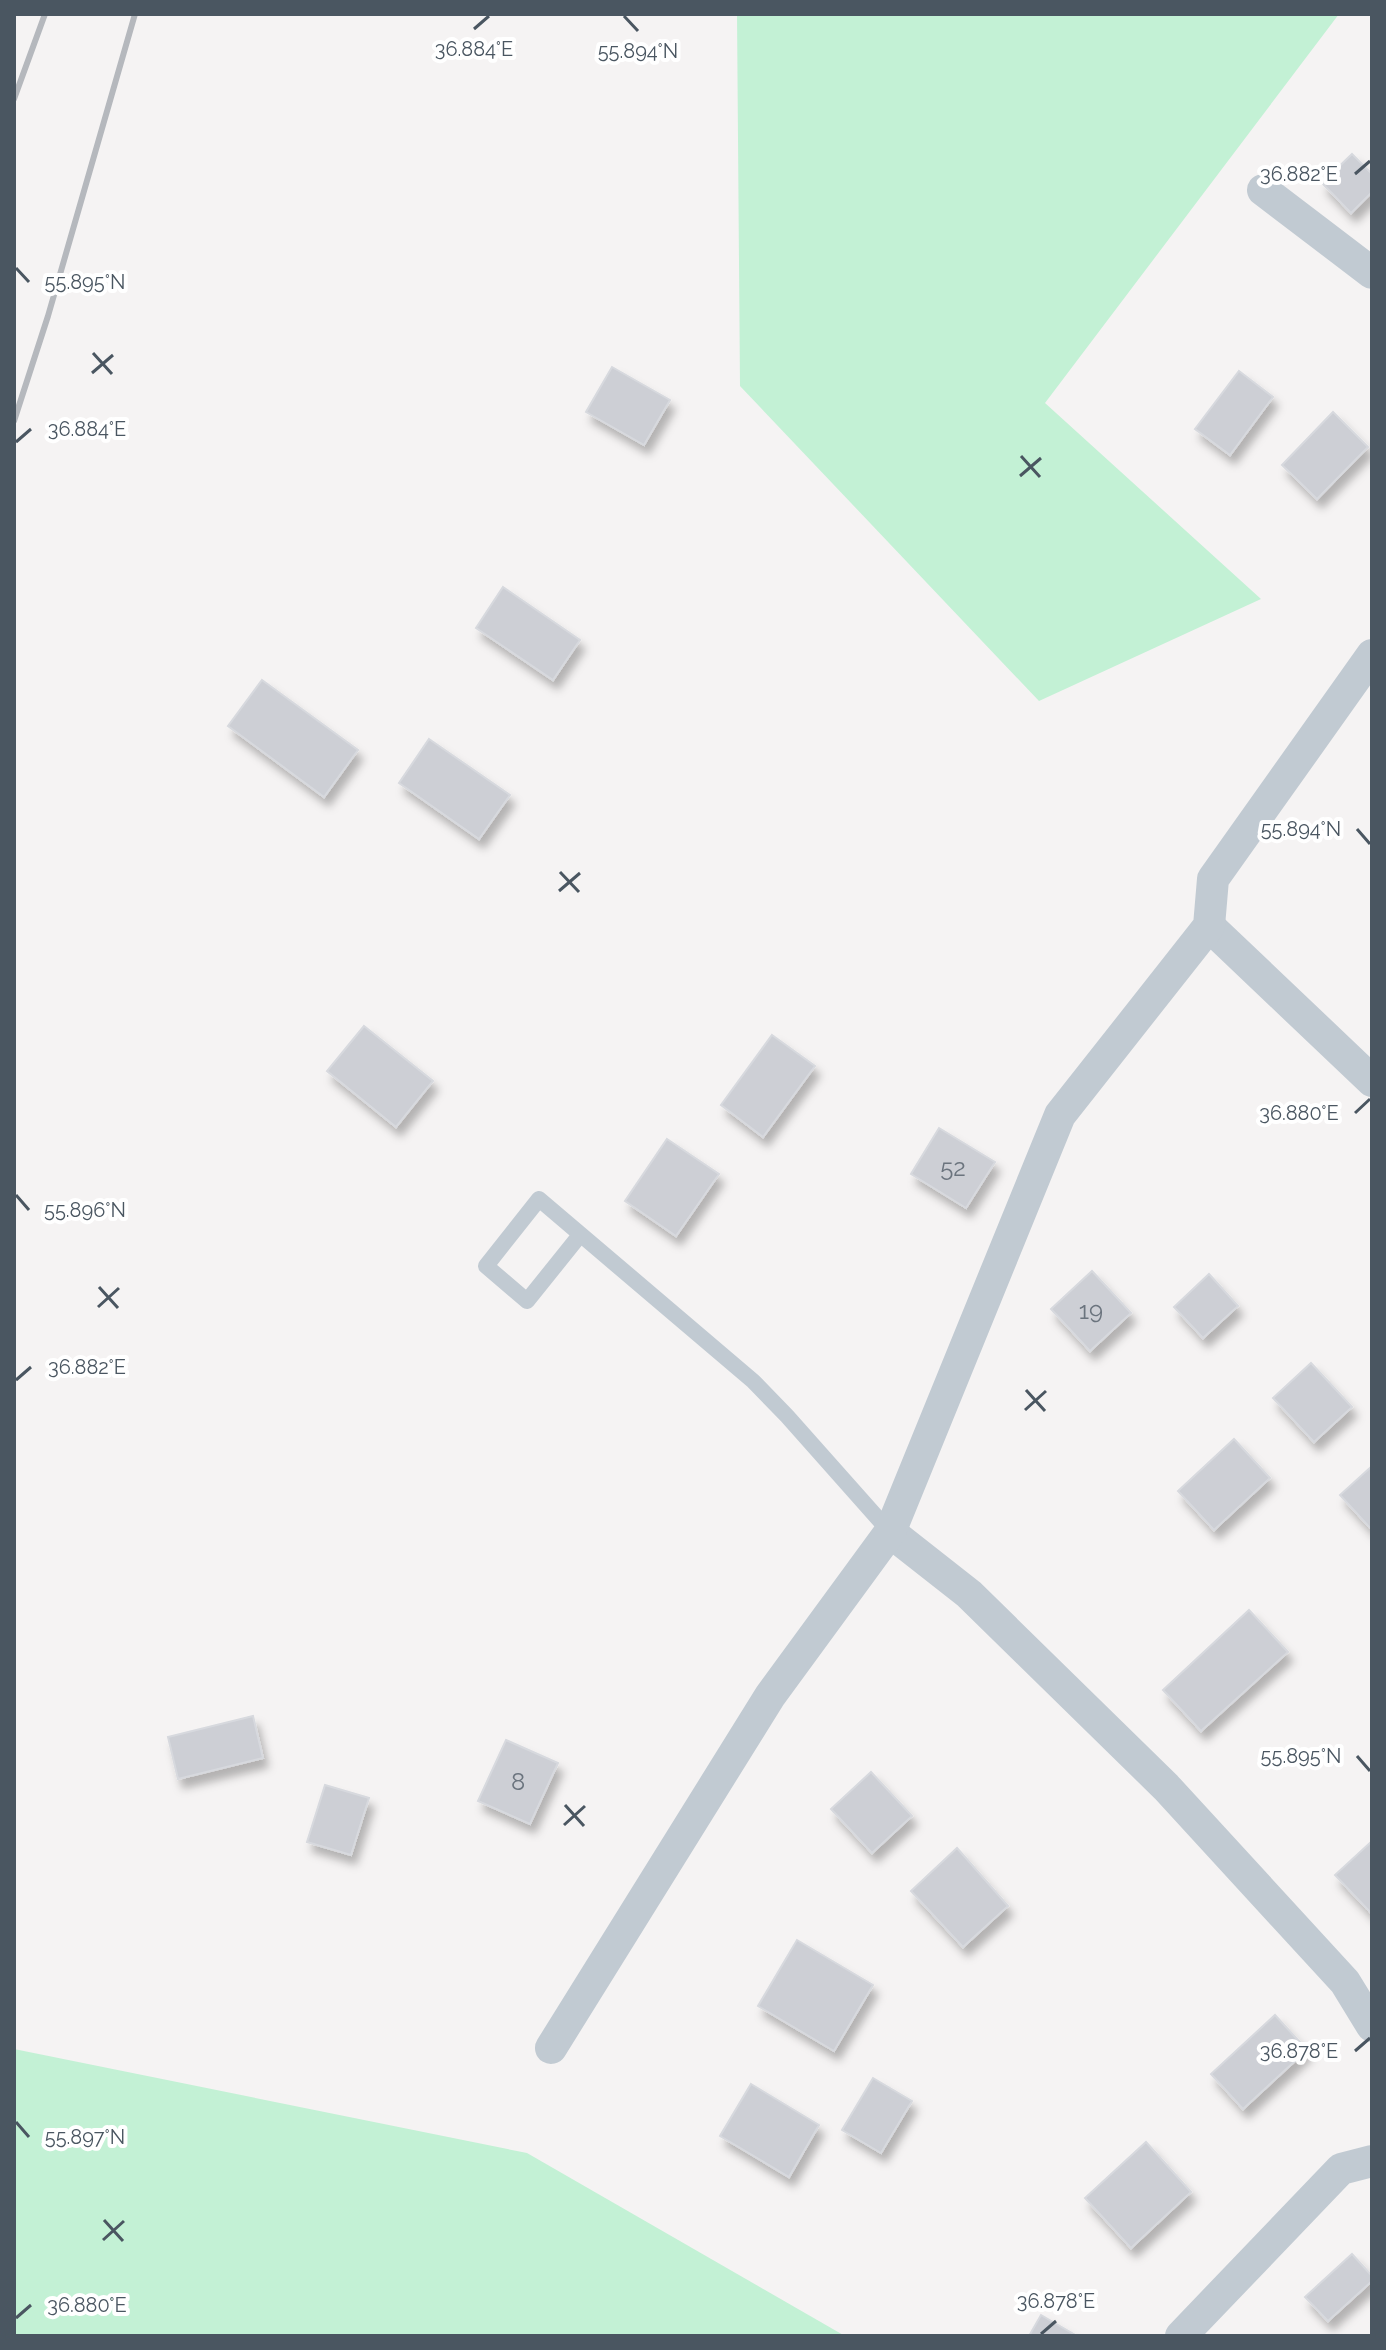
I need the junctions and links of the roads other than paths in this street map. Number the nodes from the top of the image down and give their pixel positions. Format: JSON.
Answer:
{"nodes":[{"id":1,"x":1263,"y":190,"type":"dead end"},
{"id":2,"x":1372,"y":273,"type":"edge"},
{"id":3,"x":1372,"y":655,"type":"edge"},
{"id":4,"x":1209,"y":926,"type":"junction"},
{"id":5,"x":1372,"y":1081,"type":"edge"},
{"id":6,"x":580,"y":1235,"type":"junction"},
{"id":7,"x":890,"y":1532,"type":"junction"},
{"id":8,"x":1372,"y":2026,"type":"edge"},
{"id":9,"x":551,"y":2048,"type":"dead end"},
{"id":10,"x":1372,"y":2161,"type":"edge"},
{"id":11,"x":1181,"y":2336,"type":"edge"}],
"edges":[{"from":1,"to":2,"type":"street"},
{"from":3,"to":4,"type":"street"},
{"from":4,"to":5,"type":"street"},
{"from":4,"to":7,"type":"street"},
{"from":6,"to":6,"type":"lane"},
{"from":6,"to":7,"type":"lane"},
{"from":7,"to":8,"type":"street"},
{"from":7,"to":9,"type":"street"},
{"from":10,"to":11,"type":"street"}]}
